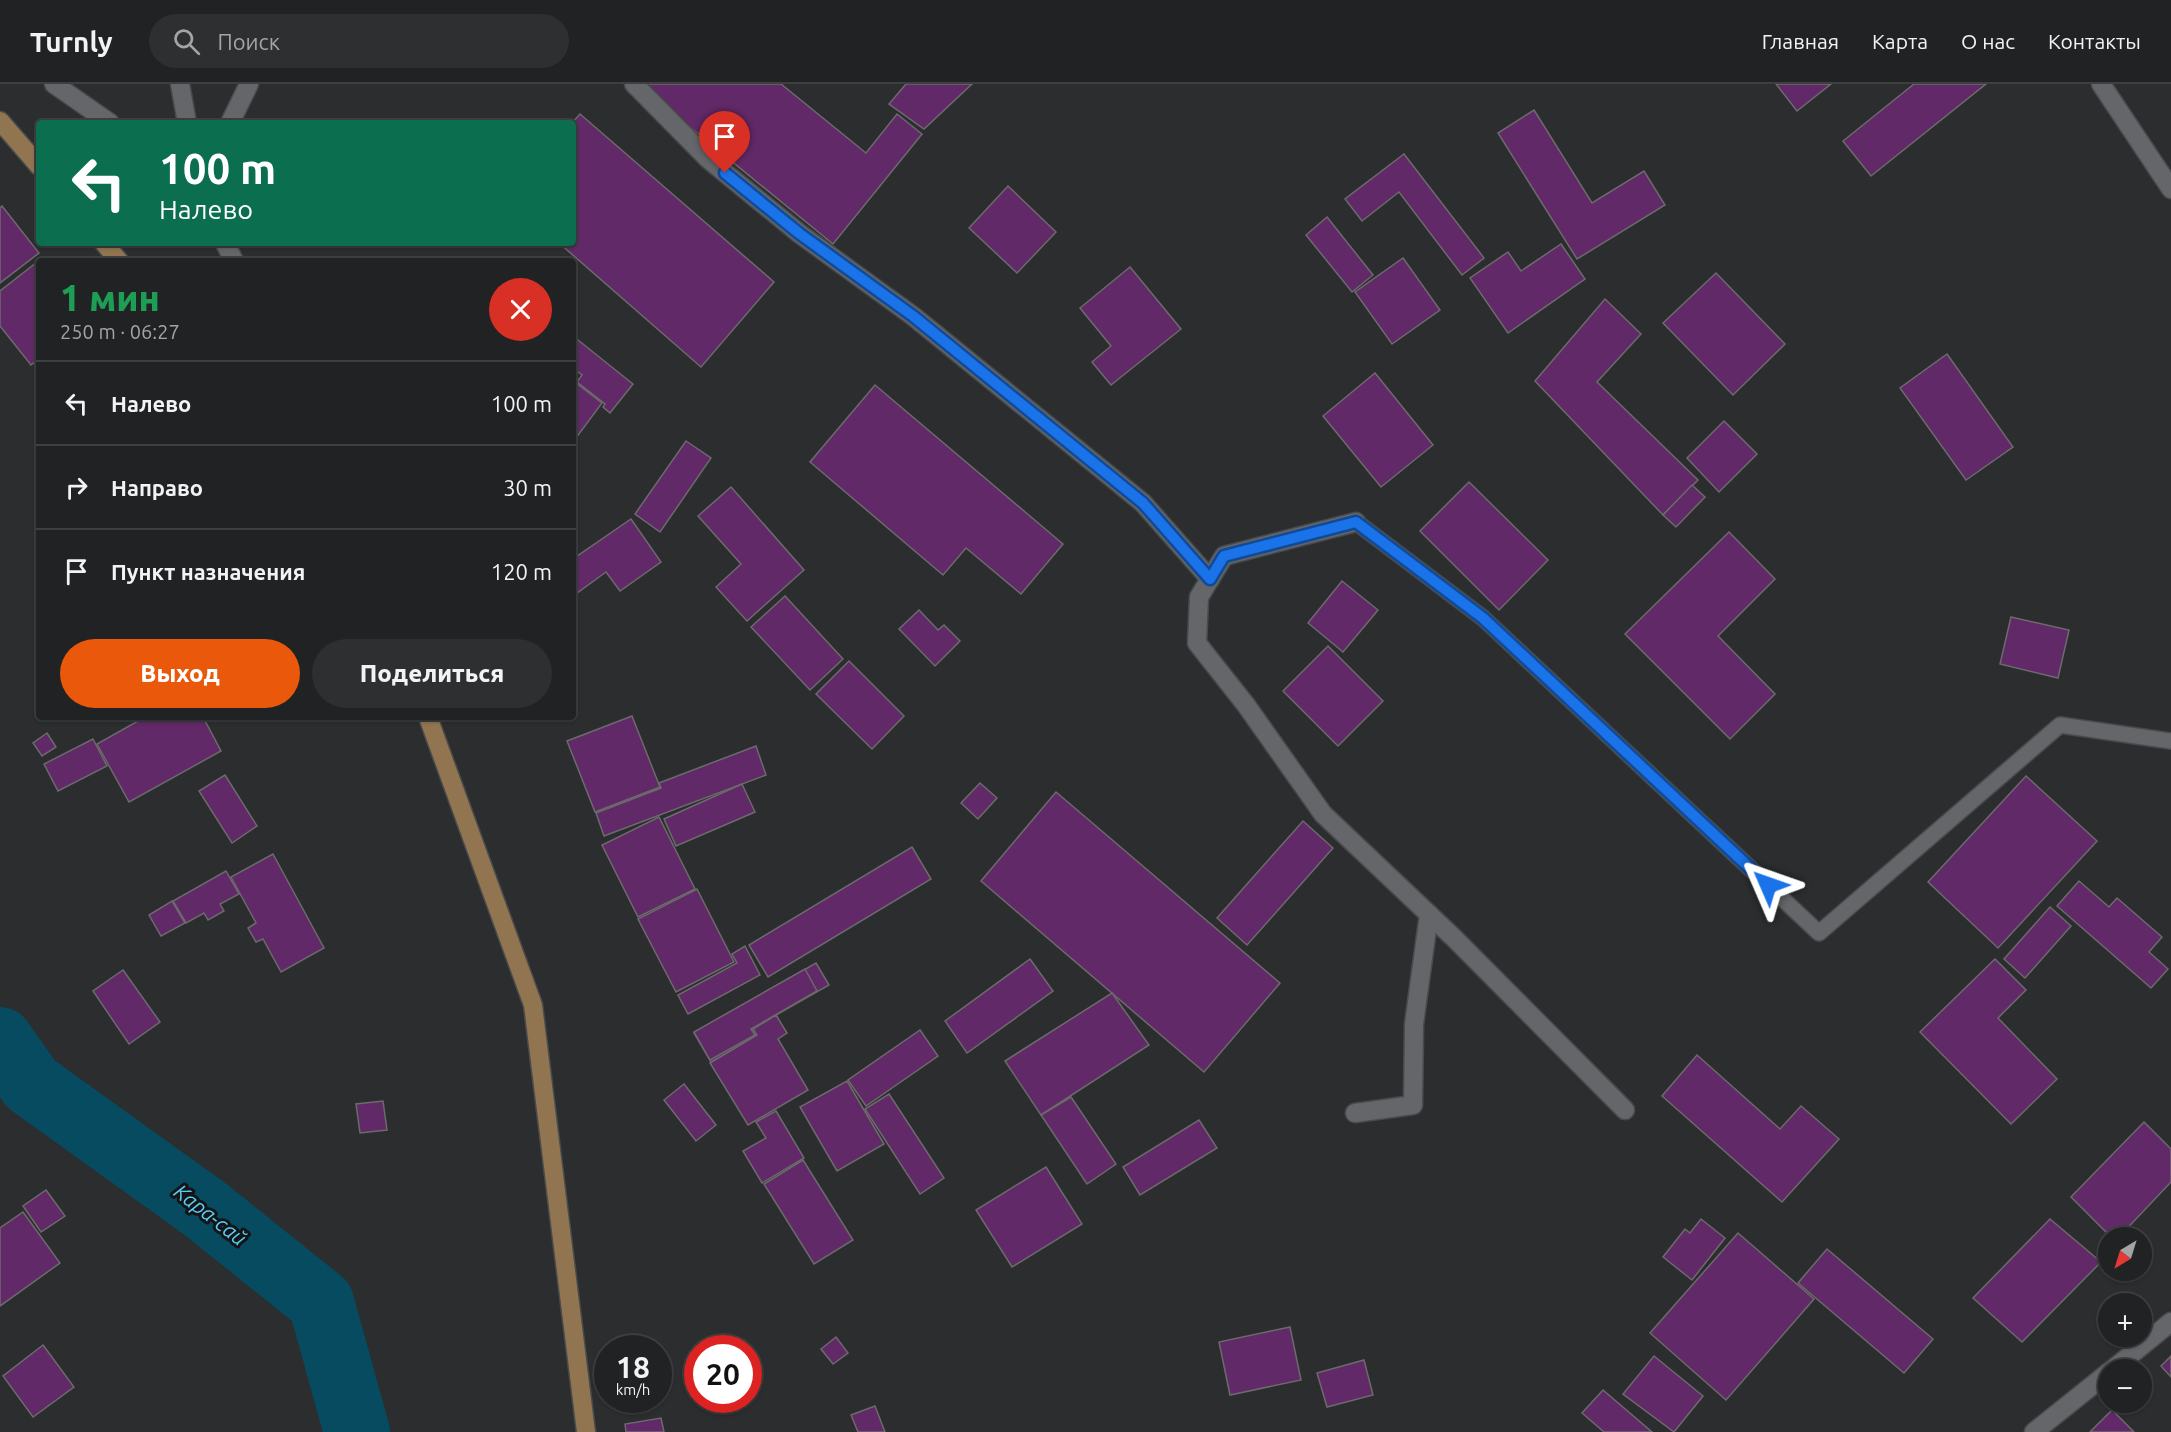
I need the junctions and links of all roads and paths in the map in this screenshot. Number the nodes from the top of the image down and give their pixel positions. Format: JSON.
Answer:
{"nodes":[{"id":1,"x":54,"y":84,"type":"edge"},
{"id":2,"x":180,"y":84,"type":"edge"},
{"id":3,"x":249,"y":84,"type":"edge"},
{"id":4,"x":634,"y":84,"type":"edge"},
{"id":5,"x":2101,"y":84,"type":"edge"},
{"id":6,"x":0,"y":120,"type":"edge"},
{"id":7,"x":106,"y":120,"type":"edge"},
{"id":8,"x":186,"y":120,"type":"edge"},
{"id":9,"x":231,"y":120,"type":"edge"},
{"id":10,"x":36,"y":162,"type":"edge"},
{"id":11,"x":2171,"y":189,"type":"edge"},
{"id":12,"x":106,"y":246,"type":"edge"},
{"id":13,"x":116,"y":258,"type":"edge"},
{"id":14,"x":1356,"y":522,"type":"joint"},
{"id":15,"x":1210,"y":579,"type":"junction"},
{"id":16,"x":429,"y":720,"type":"edge"},
{"id":17,"x":2171,"y":741,"type":"edge"},
{"id":18,"x":1429,"y":914,"type":"junction"},
{"id":19,"x":1625,"y":1110,"type":"dead end"},
{"id":20,"x":1355,"y":1113,"type":"dead end"},
{"id":21,"x":2171,"y":1322,"type":"edge"},
{"id":22,"x":2125,"y":1359,"type":"edge"},
{"id":23,"x":2098,"y":1381,"type":"edge"},
{"id":24,"x":586,"y":1432,"type":"edge"},
{"id":25,"x":2034,"y":1432,"type":"edge"}],
"edges":[{"from":1,"to":7,"type":"street"},
{"from":2,"to":8,"type":"street"},
{"from":3,"to":9,"type":"street"},
{"from":4,"to":15,"type":"street"},
{"from":5,"to":11,"type":"street"},
{"from":6,"to":10,"type":"main road"},
{"from":12,"to":13,"type":"main road"},
{"from":14,"to":15,"type":"street"},
{"from":14,"to":17,"type":"lane"},
{"from":15,"to":18,"type":"street"},
{"from":16,"to":24,"type":"main road"},
{"from":18,"to":19,"type":"street"},
{"from":18,"to":20,"type":"street"},
{"from":21,"to":22,"type":"street"},
{"from":23,"to":25,"type":"street"}]}
